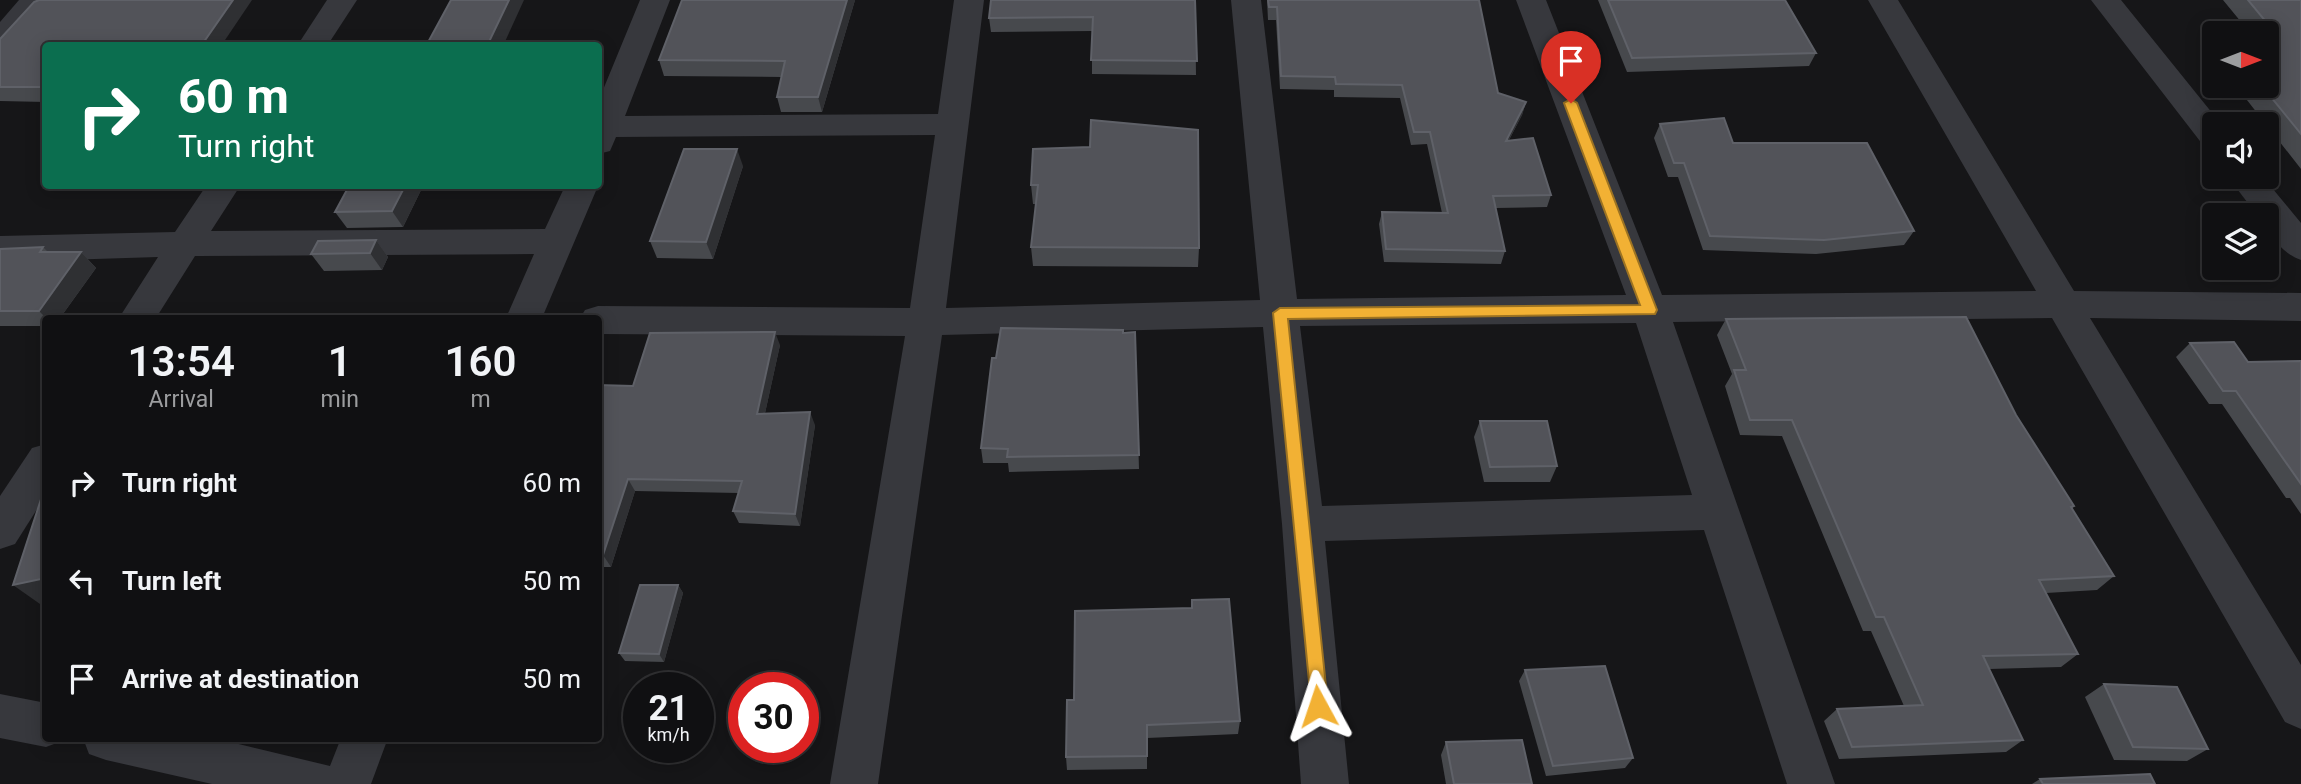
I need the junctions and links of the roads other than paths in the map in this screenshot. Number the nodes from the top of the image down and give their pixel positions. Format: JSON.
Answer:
{"nodes":[{"id":1,"x":35,"y":0,"type":"edge"},
{"id":2,"x":342,"y":0,"type":"edge"},
{"id":3,"x":655,"y":0,"type":"edge"},
{"id":4,"x":969,"y":0,"type":"edge"},
{"id":5,"x":1246,"y":0,"type":"edge"},
{"id":6,"x":1531,"y":0,"type":"edge"},
{"id":7,"x":1883,"y":0,"type":"edge"},
{"id":8,"x":2106,"y":0,"type":"edge"},
{"id":9,"x":0,"y":40,"type":"edge"},
{"id":10,"x":315,"y":42,"type":"edge"},
{"id":11,"x":2202,"y":122,"type":"edge"},
{"id":12,"x":954,"y":124,"type":"junction"},
{"id":13,"x":602,"y":135,"type":"edge"},
{"id":14,"x":221,"y":189,"type":"edge"},
{"id":15,"x":580,"y":189,"type":"edge"},
{"id":16,"x":2255,"y":189,"type":"edge"},
{"id":17,"x":557,"y":242,"type":"junction"},
{"id":18,"x":186,"y":244,"type":"junction"},
{"id":19,"x":2301,"y":247,"type":"edge"},
{"id":20,"x":0,"y":249,"type":"edge"},
{"id":21,"x":2062,"y":304,"type":"junction"},
{"id":22,"x":2301,"y":307,"type":"edge"},
{"id":23,"x":1650,"y":310,"type":"junction"},
{"id":24,"x":1280,"y":313,"type":"junction"},
{"id":25,"x":139,"y":315,"type":"edge"},
{"id":26,"x":525,"y":315,"type":"edge"},
{"id":27,"x":602,"y":320,"type":"edge"},
{"id":28,"x":926,"y":322,"type":"junction"},
{"id":29,"x":42,"y":466,"type":"edge"},
{"id":30,"x":1720,"y":512,"type":"junction"},
{"id":31,"x":1303,"y":524,"type":"junction"},
{"id":32,"x":0,"y":531,"type":"edge"},
{"id":33,"x":2301,"y":707,"type":"edge"},
{"id":34,"x":0,"y":716,"type":"edge"},
{"id":35,"x":42,"y":724,"type":"edge"},
{"id":36,"x":124,"y":742,"type":"edge"},
{"id":37,"x":363,"y":742,"type":"edge"},
{"id":38,"x":318,"y":784,"type":"edge"},
{"id":39,"x":347,"y":784,"type":"edge"},
{"id":40,"x":854,"y":784,"type":"edge"},
{"id":41,"x":1325,"y":784,"type":"edge"},
{"id":42,"x":1811,"y":784,"type":"edge"}],
"edges":[{"from":1,"to":9,"type":"street"},
{"from":2,"to":10,"type":"street"},
{"from":3,"to":13,"type":"street"},
{"from":4,"to":12,"type":"street"},
{"from":5,"to":24,"type":"street"},
{"from":6,"to":23,"type":"street"},
{"from":7,"to":21,"type":"street"},
{"from":8,"to":11,"type":"street"},
{"from":12,"to":13,"type":"street"},
{"from":12,"to":28,"type":"street"},
{"from":14,"to":18,"type":"street"},
{"from":15,"to":17,"type":"street"},
{"from":16,"to":19,"type":"street"},
{"from":17,"to":18,"type":"street"},
{"from":17,"to":26,"type":"street"},
{"from":18,"to":20,"type":"street"},
{"from":18,"to":25,"type":"street"},
{"from":21,"to":22,"type":"street"},
{"from":21,"to":23,"type":"street"},
{"from":21,"to":33,"type":"street"},
{"from":23,"to":24,"type":"street"},
{"from":23,"to":30,"type":"street"},
{"from":24,"to":28,"type":"street"},
{"from":24,"to":31,"type":"street"},
{"from":27,"to":28,"type":"street"},
{"from":28,"to":40,"type":"street"},
{"from":29,"to":32,"type":"street"},
{"from":30,"to":31,"type":"street"},
{"from":30,"to":42,"type":"street"},
{"from":31,"to":41,"type":"street"},
{"from":34,"to":35,"type":"street"},
{"from":36,"to":38,"type":"street"},
{"from":37,"to":39,"type":"street"}]}
